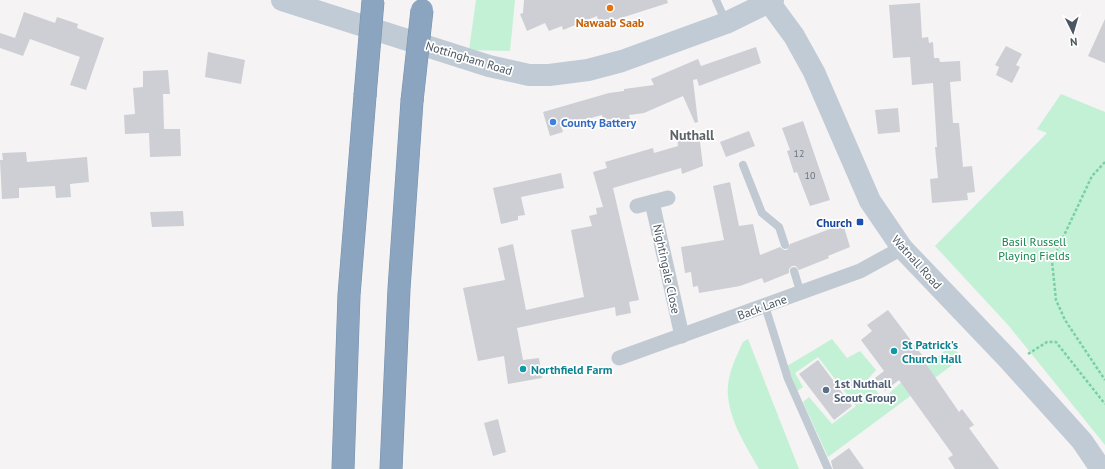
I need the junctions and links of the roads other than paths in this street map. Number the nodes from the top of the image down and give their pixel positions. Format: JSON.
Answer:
{"nodes":[{"id":1,"x":282,"y":0,"type":"edge"},
{"id":2,"x":716,"y":0,"type":"edge"},
{"id":3,"x":373,"y":1,"type":"edge"},
{"id":4,"x":771,"y":1,"type":"edge"},
{"id":5,"x":422,"y":5,"type":"edge"},
{"id":6,"x":726,"y":23,"type":"junction"},
{"id":7,"x":743,"y":166,"type":"dead end"},
{"id":8,"x":668,"y":198,"type":"dead end"},
{"id":9,"x":652,"y":202,"type":"junction"},
{"id":10,"x":638,"y":206,"type":"dead end"},
{"id":11,"x":785,"y":245,"type":"dead end"},
{"id":12,"x":902,"y":248,"type":"junction"},
{"id":13,"x":794,"y":271,"type":"dead end"},
{"id":14,"x":801,"y":294,"type":"junction"},
{"id":15,"x":765,"y":306,"type":"junction"},
{"id":16,"x":682,"y":336,"type":"junction"},
{"id":17,"x":619,"y":358,"type":"dead end"},
{"id":18,"x":343,"y":469,"type":"edge"},
{"id":19,"x":391,"y":469,"type":"edge"},
{"id":20,"x":828,"y":469,"type":"edge"},
{"id":21,"x":1101,"y":469,"type":"edge"}],
"edges":[{"from":1,"to":6,"type":"main road","name":"Nottingham Road"},
{"from":2,"to":6,"type":"lane"},
{"from":3,"to":18,"type":"highway","bridge":true},
{"from":4,"to":6,"type":"main road","name":"Nottingham Road"},
{"from":4,"to":12,"type":"main road","name":"Watnall Road"},
{"from":5,"to":19,"type":"highway","bridge":true},
{"from":7,"to":11,"type":"lane"},
{"from":8,"to":9,"type":"street"},
{"from":9,"to":10,"type":"street"},
{"from":9,"to":16,"type":"street","name":"Nightingale Close"},
{"from":12,"to":14,"type":"street","name":"Back Lane"},
{"from":12,"to":21,"type":"main road","name":"Watnall Road"},
{"from":13,"to":14,"type":"lane"},
{"from":14,"to":15,"type":"street","name":"Back Lane"},
{"from":15,"to":16,"type":"street","name":"Back Lane"},
{"from":15,"to":20,"type":"lane"},
{"from":16,"to":17,"type":"street","name":"Back Lane"}]}
